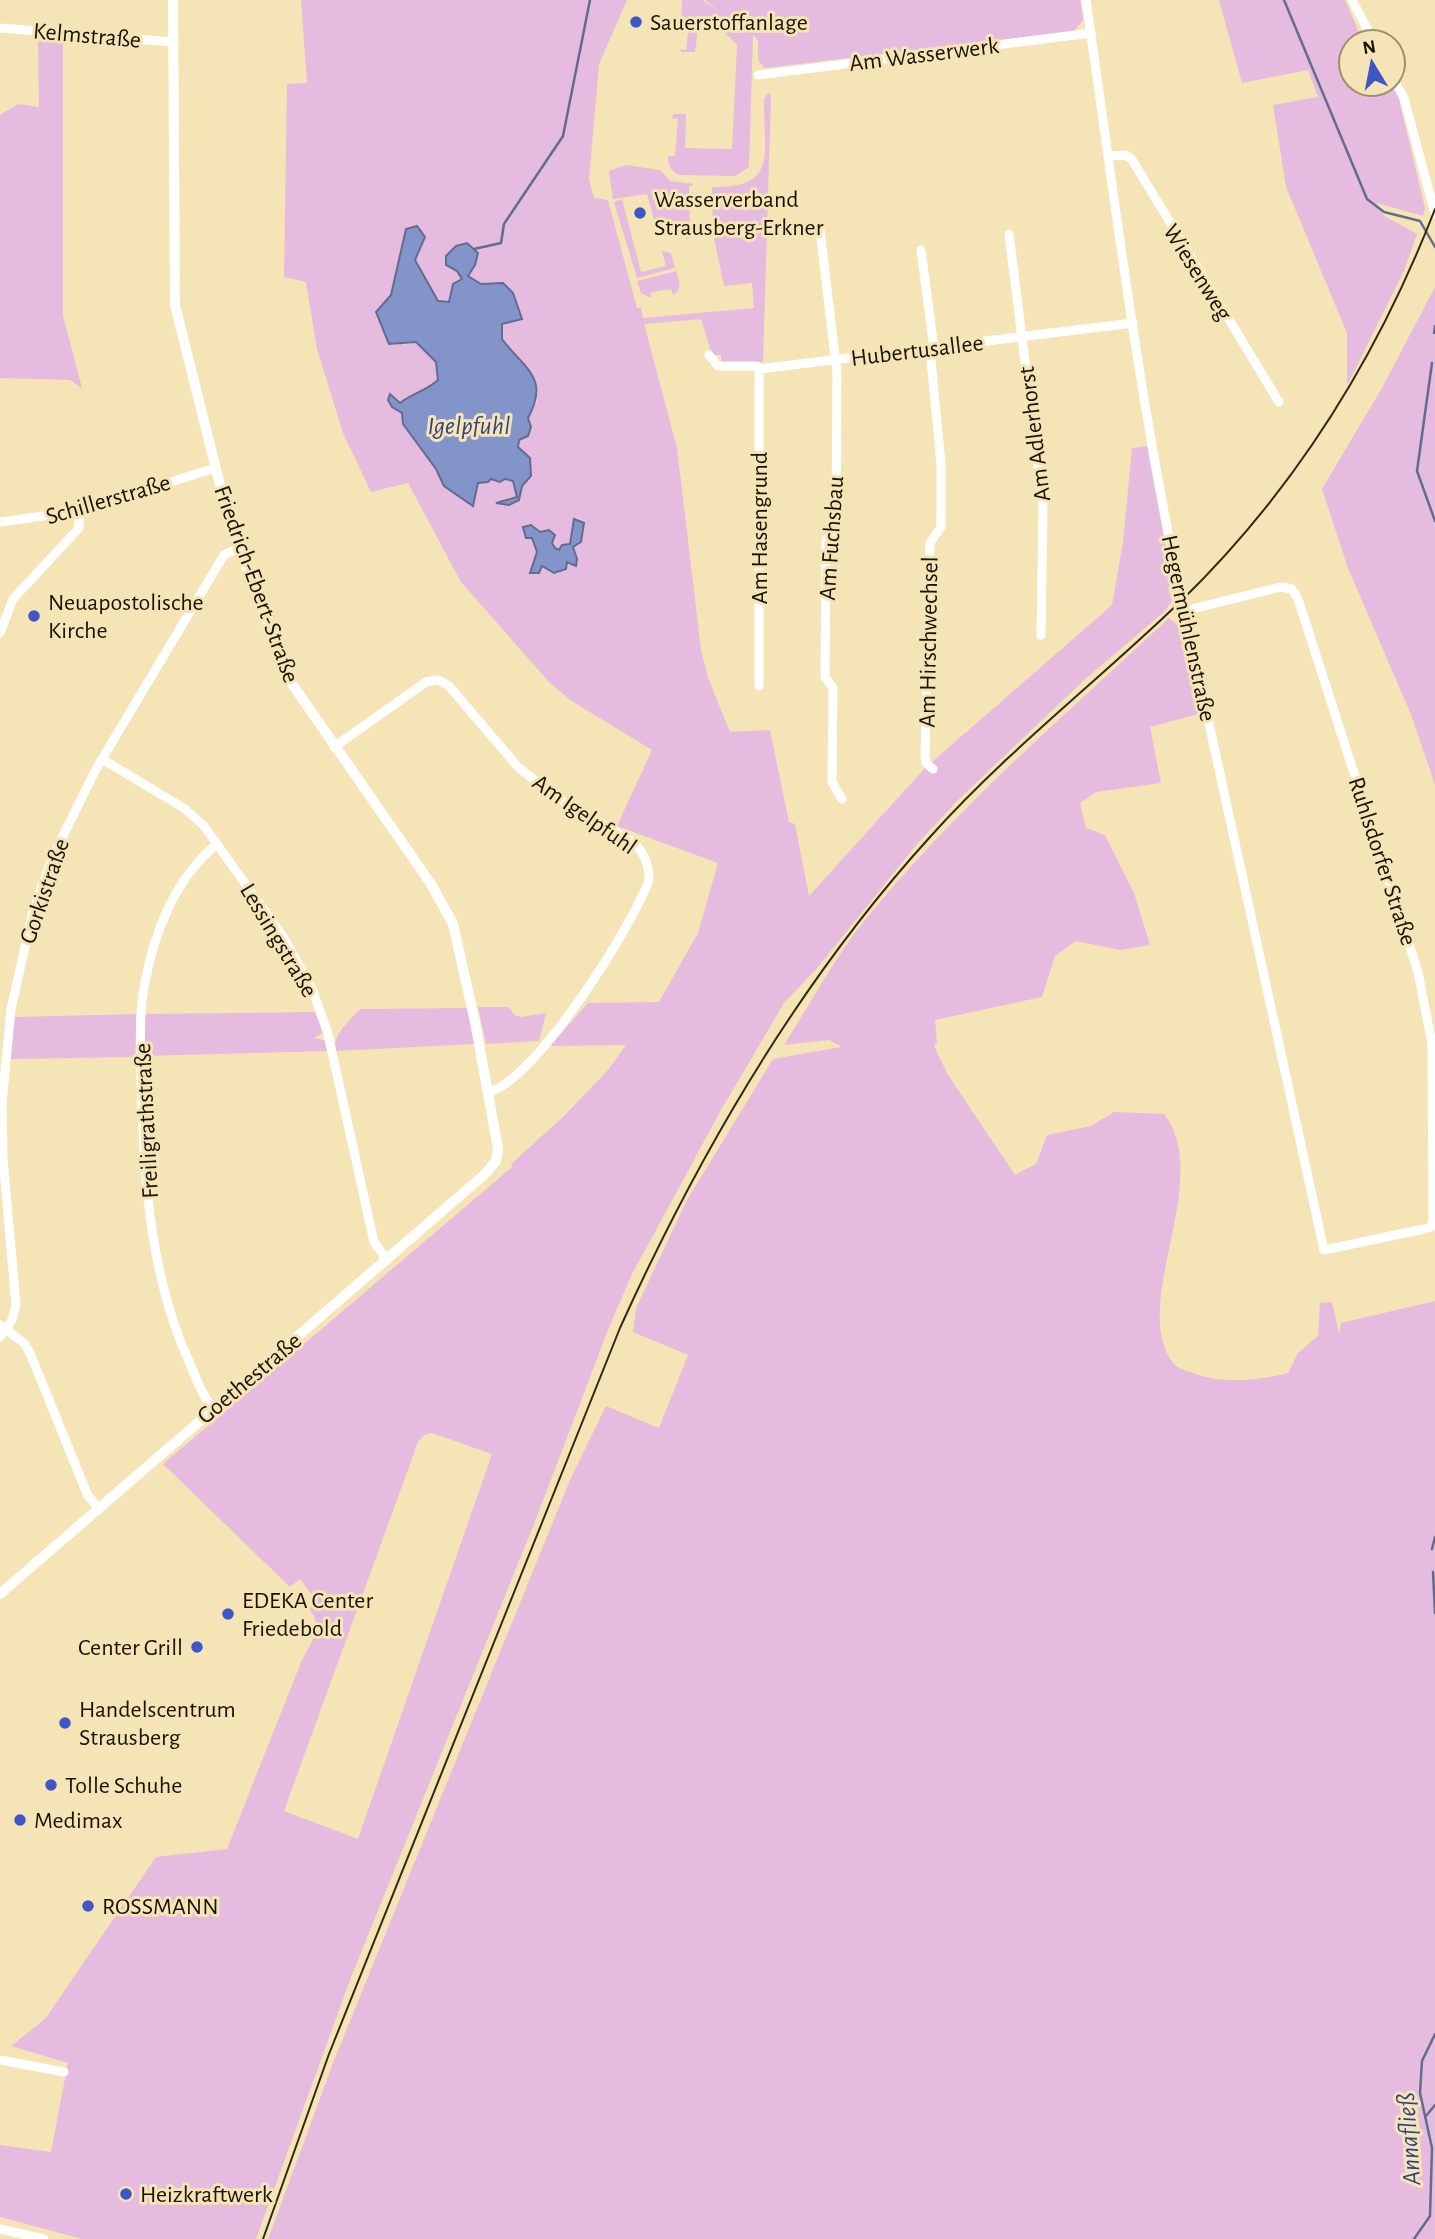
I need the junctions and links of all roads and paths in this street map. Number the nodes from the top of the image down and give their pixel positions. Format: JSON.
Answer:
{"nodes":[{"id":1,"x":173,"y":0,"type":"edge"},
{"id":2,"x":1086,"y":0,"type":"edge"},
{"id":3,"x":1352,"y":0,"type":"edge"},
{"id":4,"x":0,"y":28,"type":"edge"},
{"id":5,"x":1367,"y":28,"type":"edge"},
{"id":6,"x":1091,"y":33,"type":"junction"},
{"id":7,"x":173,"y":42,"type":"junction"},
{"id":8,"x":758,"y":75,"type":"dead end"},
{"id":9,"x":1404,"y":98,"type":"edge"},
{"id":10,"x":1110,"y":156,"type":"junction"},
{"id":11,"x":1435,"y":214,"type":"edge"},
{"id":12,"x":820,"y":230,"type":"dead end"},
{"id":13,"x":1009,"y":234,"type":"dead end"},
{"id":14,"x":921,"y":250,"type":"dead end"},
{"id":15,"x":1133,"y":323,"type":"junction"},
{"id":16,"x":1023,"y":338,"type":"junction"},
{"id":17,"x":932,"y":348,"type":"junction"},
{"id":18,"x":709,"y":355,"type":"dead end"},
{"id":19,"x":835,"y":359,"type":"junction"},
{"id":20,"x":759,"y":369,"type":"junction"},
{"id":21,"x":1279,"y":402,"type":"dead end"},
{"id":22,"x":215,"y":468,"type":"junction"},
{"id":23,"x":79,"y":510,"type":"junction"},
{"id":24,"x":0,"y":522,"type":"edge"},
{"id":25,"x":239,"y":548,"type":"junction"},
{"id":26,"x":1184,"y":611,"type":"junction"},
{"id":27,"x":0,"y":633,"type":"edge"},
{"id":28,"x":1041,"y":635,"type":"dead end"},
{"id":29,"x":759,"y":686,"type":"dead end"},
{"id":30,"x":334,"y":747,"type":"junction"},
{"id":31,"x":103,"y":759,"type":"junction"},
{"id":32,"x":933,"y":769,"type":"dead end"},
{"id":33,"x":842,"y":799,"type":"dead end"},
{"id":34,"x":217,"y":844,"type":"junction"},
{"id":35,"x":489,"y":1092,"type":"junction"},
{"id":36,"x":496,"y":1161,"type":"joint"},
{"id":37,"x":1324,"y":1250,"type":"joint"},
{"id":38,"x":387,"y":1260,"type":"junction"},
{"id":39,"x":2,"y":1330,"type":"edge"},
{"id":40,"x":213,"y":1409,"type":"junction"},
{"id":41,"x":97,"y":1507,"type":"junction"},
{"id":42,"x":0,"y":1594,"type":"edge"},
{"id":43,"x":0,"y":2060,"type":"edge"},
{"id":44,"x":64,"y":2072,"type":"dead end"},
{"id":45,"x":0,"y":2229,"type":"edge"},
{"id":46,"x":44,"y":2239,"type":"edge"}],
"edges":[{"from":1,"to":7,"type":"street","name":"Friedrich-Ebert-Straße"},
{"from":2,"to":6,"type":"street","name":"Hegermühlenstraße"},
{"from":3,"to":5,"type":"street"},
{"from":4,"to":7,"type":"street","name":"Kelmstraße"},
{"from":6,"to":8,"type":"street","name":"Am Wasserwerk"},
{"from":6,"to":10,"type":"street","name":"Hegermühlenstraße"},
{"from":7,"to":22,"type":"street","name":"Friedrich-Ebert-Straße"},
{"from":9,"to":11,"type":"street"},
{"from":10,"to":15,"type":"street","name":"Hegermühlenstraße"},
{"from":10,"to":21,"type":"street","name":"Wiesenweg"},
{"from":12,"to":19,"type":"street","name":"Am Fuchsbau"},
{"from":13,"to":16,"type":"street","name":"Am Adlerhorst"},
{"from":14,"to":17,"type":"street","name":"Am Hirschwechsel"},
{"from":15,"to":16,"type":"street","name":"Hubertusallee"},
{"from":15,"to":26,"type":"street","name":"Hegermühlenstraße"},
{"from":16,"to":17,"type":"street","name":"Hubertusallee"},
{"from":16,"to":28,"type":"street","name":"Am Adlerhorst"},
{"from":17,"to":19,"type":"street","name":"Hubertusallee"},
{"from":17,"to":32,"type":"street","name":"Am Hirschwechsel"},
{"from":18,"to":20,"type":"street","name":"Hubertusallee"},
{"from":19,"to":20,"type":"street","name":"Hubertusallee"},
{"from":19,"to":33,"type":"street","name":"Am Fuchsbau"},
{"from":20,"to":29,"type":"street","name":"Am Hasengrund"},
{"from":22,"to":23,"type":"street","name":"Schillerstraße"},
{"from":22,"to":25,"type":"street","name":"Friedrich-Ebert-Straße"},
{"from":23,"to":24,"type":"street","name":"Schillerstraße"},
{"from":23,"to":27,"type":"street"},
{"from":25,"to":30,"type":"street","name":"Friedrich-Ebert-Straße"},
{"from":25,"to":31,"type":"street","name":"Gorkistraße"},
{"from":26,"to":37,"type":"street","name":"Hegermühlenstraße"},
{"from":26,"to":37,"type":"street","name":"Ruhlsdorfer Straße"},
{"from":30,"to":35,"type":"street","name":"Friedrich-Ebert-Straße"},
{"from":30,"to":35,"type":"street","name":"Am Igelpfuhl"},
{"from":31,"to":34,"type":"street","name":"Lessingstraße"},
{"from":31,"to":39,"type":"street","name":"Gorkistraße"},
{"from":34,"to":38,"type":"street","name":"Lessingstraße"},
{"from":34,"to":40,"type":"street","name":"Freiligrathstraße"},
{"from":35,"to":36,"type":"street","name":"Friedrich-Ebert-Straße"},
{"from":36,"to":38,"type":"street","name":"Goethestraße"},
{"from":38,"to":40,"type":"street","name":"Goethestraße"},
{"from":39,"to":41,"type":"street","name":"Gorkistraße"},
{"from":40,"to":41,"type":"street","name":"Goethestraße"},
{"from":41,"to":42,"type":"street","name":"Goethestraße"},
{"from":43,"to":44,"type":"street"},
{"from":45,"to":46,"type":"street"}]}
